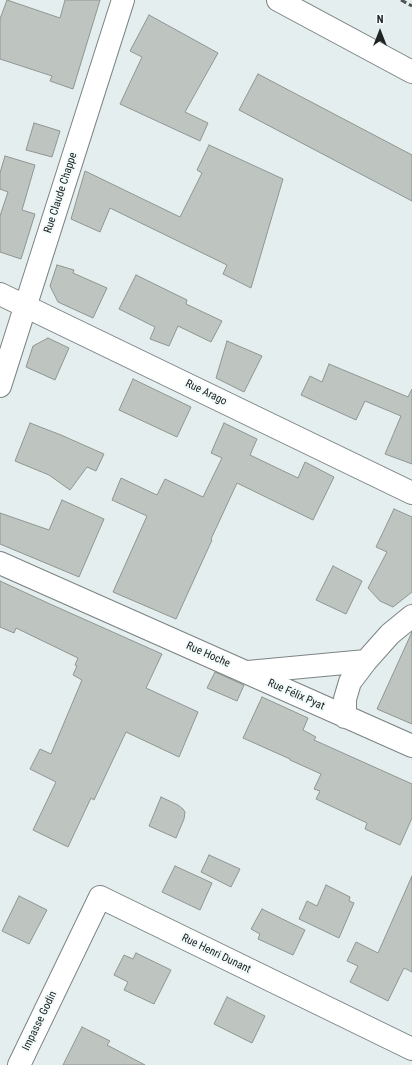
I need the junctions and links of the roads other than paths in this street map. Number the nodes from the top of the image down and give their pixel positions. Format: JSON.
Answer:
{"nodes":[{"id":1,"x":123,"y":0,"type":"edge"},
{"id":2,"x":278,"y":0,"type":"edge"},
{"id":3,"x":412,"y":72,"type":"edge"},
{"id":4,"x":0,"y":294,"type":"edge"},
{"id":5,"x":25,"y":306,"type":"junction"},
{"id":6,"x":0,"y":386,"type":"edge"},
{"id":7,"x":412,"y":493,"type":"edge"},
{"id":8,"x":0,"y":563,"type":"edge"},
{"id":9,"x":412,"y":616,"type":"edge"},
{"id":10,"x":366,"y":661,"type":"junction"},
{"id":11,"x":246,"y":672,"type":"junction"},
{"id":12,"x":346,"y":717,"type":"junction"},
{"id":13,"x":412,"y":746,"type":"edge"},
{"id":14,"x":62,"y":977,"type":"joint"},
{"id":15,"x":412,"y":1049,"type":"edge"},
{"id":16,"x":19,"y":1065,"type":"edge"}],
"edges":[{"from":1,"to":5,"type":"street","name":"Rue Claude Chappe"},
{"from":2,"to":3,"type":"street"},
{"from":4,"to":5,"type":"street","name":"Rue Arago"},
{"from":5,"to":6,"type":"street","name":"Rue Claude Chappe"},
{"from":5,"to":7,"type":"street","name":"Rue Arago"},
{"from":8,"to":11,"type":"street","name":"Rue Hoche"},
{"from":9,"to":10,"type":"street"},
{"from":10,"to":11,"type":"street","name":"Rue Hoche"},
{"from":10,"to":12,"type":"street"},
{"from":11,"to":12,"type":"street","name":"Rue Félix Pyat"},
{"from":12,"to":13,"type":"street","name":"Rue Félix Pyat"},
{"from":14,"to":15,"type":"street","name":"Rue Henri Dunant"},
{"from":14,"to":16,"type":"street","name":"Impasse Godin"}]}
